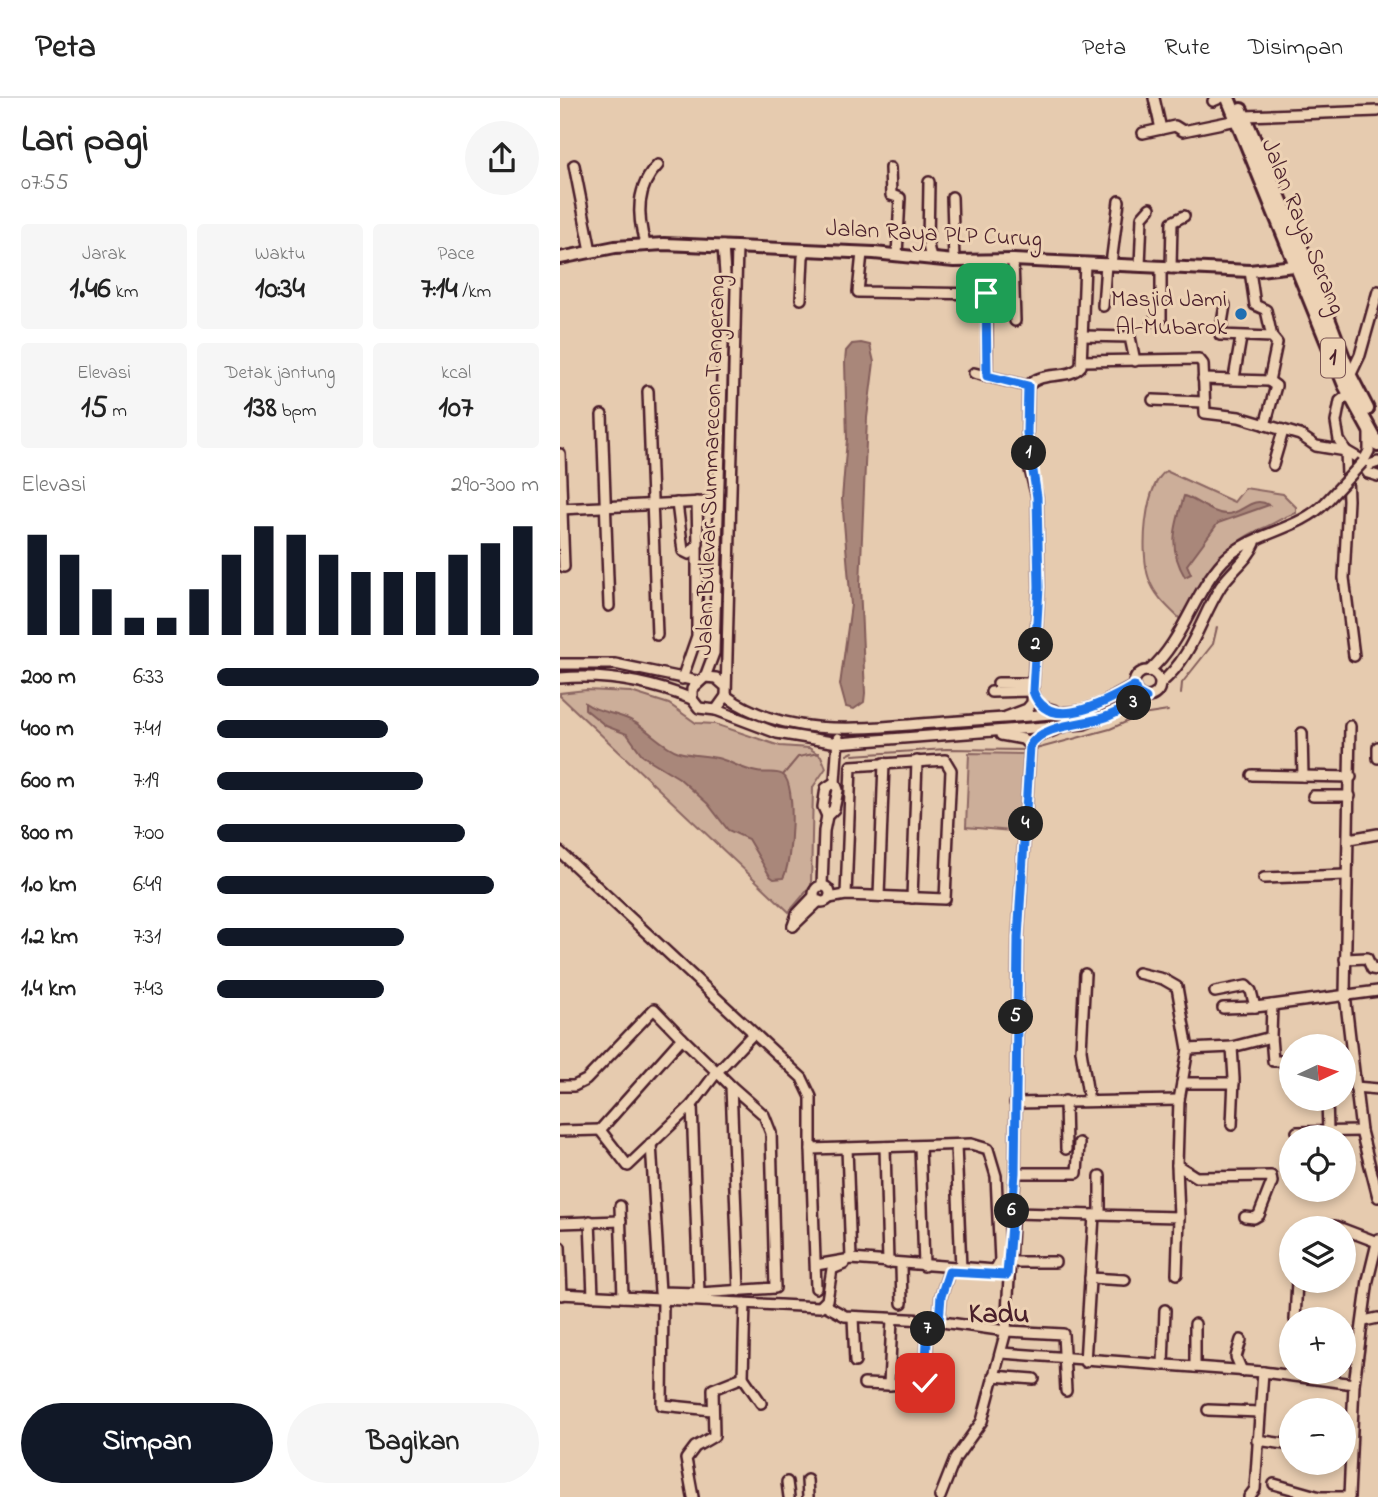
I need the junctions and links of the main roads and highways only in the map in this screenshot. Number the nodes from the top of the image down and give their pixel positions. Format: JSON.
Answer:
{"nodes":[{"id":1,"x":1228,"y":98,"type":"edge"},
{"id":2,"x":1234,"y":98,"type":"edge"},
{"id":3,"x":1247,"y":120,"type":"junction"},
{"id":4,"x":560,"y":258,"type":"edge"},
{"id":5,"x":1301,"y":266,"type":"junction"},
{"id":6,"x":1373,"y":430,"type":"edge"},
{"id":7,"x":1378,"y":445,"type":"edge"}],
"edges":[{"from":1,"to":3,"type":"highway","name":"Jalan Raya Serang","number":"1"},
{"from":2,"to":3,"type":"highway","name":"Jalan Raya Serang","number":"1"},
{"from":3,"to":5,"type":"highway","name":"Jalan Raya Serang","number":"1"},
{"from":4,"to":5,"type":"main road","name":"Jalan Raya PLP Curug"},
{"from":5,"to":6,"type":"highway","name":"Jalan Raya Serang","number":"1"},
{"from":5,"to":6,"type":"highway","name":"Jalan Raya Serang","number":"1"},
{"from":6,"to":7,"type":"highway","name":"Jalan Raya Serang","number":"1"}]}
